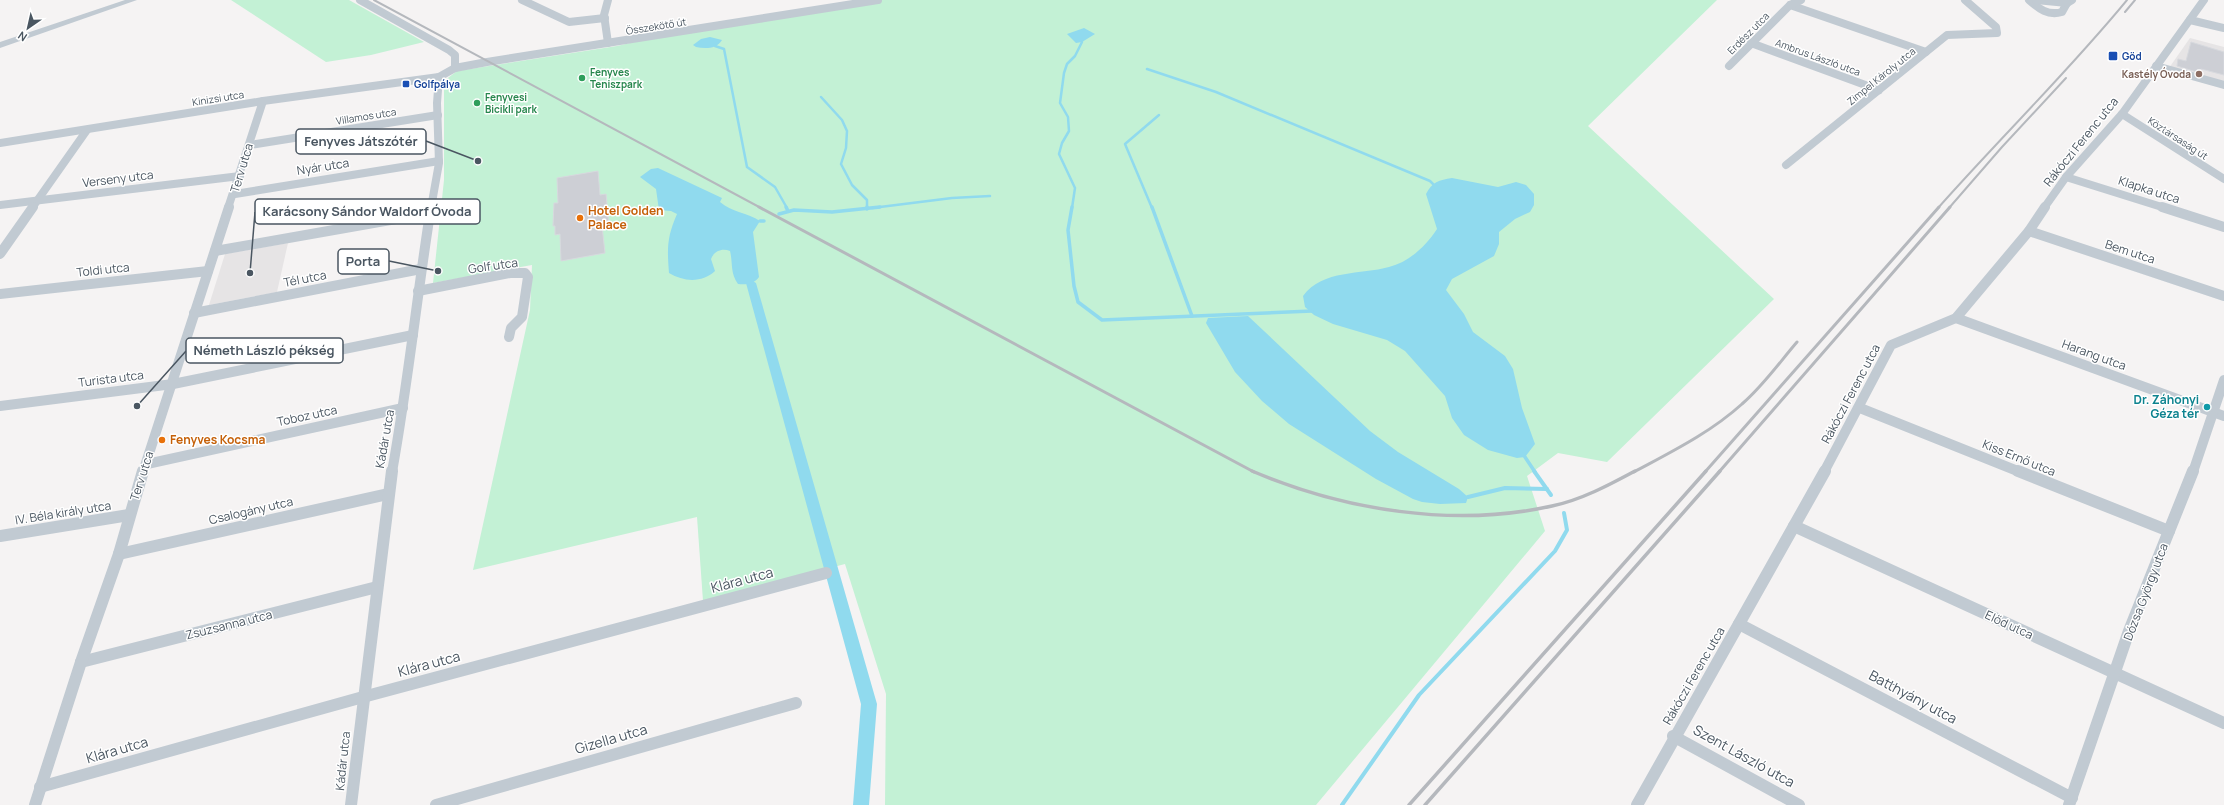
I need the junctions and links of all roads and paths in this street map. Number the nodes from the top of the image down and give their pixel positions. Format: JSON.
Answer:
{"nodes":[{"id":1,"x":133,"y":0,"type":"edge"},
{"id":2,"x":360,"y":0,"type":"edge"},
{"id":3,"x":522,"y":0,"type":"edge"},
{"id":4,"x":608,"y":0,"type":"edge"},
{"id":5,"x":878,"y":0,"type":"edge"},
{"id":6,"x":1801,"y":0,"type":"edge"},
{"id":7,"x":1965,"y":0,"type":"edge"},
{"id":8,"x":2029,"y":0,"type":"edge"},
{"id":9,"x":2036,"y":0,"type":"edge"},
{"id":10,"x":2204,"y":0,"type":"edge"},
{"id":11,"x":2070,"y":2,"type":"edge"},
{"id":12,"x":1790,"y":5,"type":"junction"},
{"id":13,"x":604,"y":18,"type":"junction"},
{"id":14,"x":2190,"y":20,"type":"junction"},
{"id":15,"x":2224,"y":28,"type":"edge"},
{"id":16,"x":608,"y":43,"type":"junction"},
{"id":17,"x":1751,"y":43,"type":"junction"},
{"id":18,"x":0,"y":45,"type":"edge"},
{"id":19,"x":1926,"y":52,"type":"junction"},
{"id":20,"x":1728,"y":66,"type":"dead end"},
{"id":21,"x":2156,"y":66,"type":"junction"},
{"id":22,"x":455,"y":68,"type":"junction"},
{"id":23,"x":439,"y":77,"type":"junction"},
{"id":24,"x":2224,"y":85,"type":"edge"},
{"id":25,"x":1879,"y":90,"type":"junction"},
{"id":26,"x":263,"y":101,"type":"junction"},
{"id":27,"x":438,"y":114,"type":"junction"},
{"id":28,"x":2122,"y":114,"type":"junction"},
{"id":29,"x":87,"y":130,"type":"junction"},
{"id":30,"x":0,"y":143,"type":"edge"},
{"id":31,"x":250,"y":144,"type":"junction"},
{"id":32,"x":439,"y":161,"type":"junction"},
{"id":33,"x":1786,"y":165,"type":"dead end"},
{"id":34,"x":240,"y":176,"type":"junction"},
{"id":35,"x":2066,"y":177,"type":"junction"},
{"id":36,"x":2224,"y":179,"type":"edge"},
{"id":37,"x":235,"y":194,"type":"junction"},
{"id":38,"x":37,"y":201,"type":"junction"},
{"id":39,"x":0,"y":205,"type":"edge"},
{"id":40,"x":430,"y":213,"type":"junction"},
{"id":41,"x":2224,"y":227,"type":"edge"},
{"id":42,"x":2029,"y":231,"type":"junction"},
{"id":43,"x":215,"y":251,"type":"junction"},
{"id":44,"x":0,"y":254,"type":"edge"},
{"id":45,"x":421,"y":269,"type":"junction"},
{"id":46,"x":208,"y":271,"type":"junction"},
{"id":47,"x":418,"y":291,"type":"junction"},
{"id":48,"x":0,"y":294,"type":"edge"},
{"id":49,"x":2224,"y":296,"type":"edge"},
{"id":50,"x":194,"y":313,"type":"junction"},
{"id":51,"x":1956,"y":318,"type":"junction"},
{"id":52,"x":413,"y":335,"type":"junction"},
{"id":53,"x":509,"y":337,"type":"dead end"},
{"id":54,"x":2224,"y":380,"type":"edge"},
{"id":55,"x":173,"y":384,"type":"junction"},
{"id":56,"x":0,"y":406,"type":"edge"},
{"id":57,"x":403,"y":408,"type":"junction"},
{"id":58,"x":1860,"y":408,"type":"junction"},
{"id":59,"x":2212,"y":412,"type":"junction"},
{"id":60,"x":2224,"y":416,"type":"edge"},
{"id":61,"x":146,"y":464,"type":"junction"},
{"id":62,"x":388,"y":494,"type":"junction"},
{"id":63,"x":130,"y":515,"type":"junction"},
{"id":64,"x":1794,"y":526,"type":"junction"},
{"id":65,"x":2169,"y":531,"type":"junction"},
{"id":66,"x":0,"y":536,"type":"edge"},
{"id":67,"x":119,"y":554,"type":"junction"},
{"id":68,"x":826,"y":573,"type":"dead end"},
{"id":69,"x":377,"y":587,"type":"junction"},
{"id":70,"x":1739,"y":624,"type":"junction"},
{"id":71,"x":81,"y":662,"type":"junction"},
{"id":72,"x":2116,"y":674,"type":"junction"},
{"id":73,"x":363,"y":697,"type":"junction"},
{"id":74,"x":796,"y":703,"type":"dead end"},
{"id":75,"x":2224,"y":723,"type":"edge"},
{"id":76,"x":1673,"y":736,"type":"junction"},
{"id":77,"x":40,"y":787,"type":"junction"},
{"id":78,"x":2071,"y":801,"type":"edge"},
{"id":79,"x":35,"y":805,"type":"edge"},
{"id":80,"x":351,"y":805,"type":"edge"},
{"id":81,"x":436,"y":805,"type":"edge"},
{"id":82,"x":1637,"y":805,"type":"edge"},
{"id":83,"x":1799,"y":805,"type":"edge"}],
"edges":[{"from":1,"to":18,"type":"street"},
{"from":2,"to":22,"type":"street"},
{"from":3,"to":13,"type":"street"},
{"from":4,"to":13,"type":"street"},
{"from":5,"to":16,"type":"street","name":"Összekötő út"},
{"from":6,"to":12,"type":"street","name":"Erdész utca"},
{"from":7,"to":19,"type":"street","name":"Zimpel Károly utca"},
{"from":8,"to":11,"type":"street"},
{"from":9,"to":11,"type":"street"},
{"from":10,"to":14,"type":"street","name":"Rákóczi Ferenc utca"},
{"from":12,"to":17,"type":"street","name":"Erdész utca"},
{"from":12,"to":19,"type":"street"},
{"from":13,"to":16,"type":"street"},
{"from":14,"to":15,"type":"street"},
{"from":14,"to":21,"type":"street","name":"Rákóczi Ferenc utca"},
{"from":16,"to":22,"type":"street","name":"Összekötő út"},
{"from":17,"to":20,"type":"street","name":"Erdész utca"},
{"from":17,"to":25,"type":"street","name":"Ambrus László utca"},
{"from":19,"to":25,"type":"street","name":"Zimpel Károly utca"},
{"from":21,"to":24,"type":"street"},
{"from":21,"to":28,"type":"street","name":"Rákóczi Ferenc utca"},
{"from":22,"to":23,"type":"street","name":"Összekötő út"},
{"from":23,"to":26,"type":"street","name":"Kinizsi utca"},
{"from":23,"to":27,"type":"street","name":"Kádár utca"},
{"from":25,"to":33,"type":"street","name":"Zimpel Károly utca"},
{"from":26,"to":29,"type":"street","name":"Kinizsi utca"},
{"from":26,"to":31,"type":"street","name":"Terv utca"},
{"from":27,"to":31,"type":"street","name":"Villamos utca"},
{"from":27,"to":32,"type":"street","name":"Kádár utca"},
{"from":28,"to":35,"type":"street","name":"Rákóczi Ferenc utca"},
{"from":28,"to":36,"type":"street","name":"Köztársaság út"},
{"from":29,"to":30,"type":"street","name":"Kinizsi utca"},
{"from":29,"to":38,"type":"street"},
{"from":31,"to":34,"type":"street","name":"Terv utca"},
{"from":32,"to":37,"type":"street","name":"Nyár utca"},
{"from":32,"to":40,"type":"street","name":"Kádár utca"},
{"from":34,"to":37,"type":"street","name":"Terv utca"},
{"from":34,"to":38,"type":"street","name":"Verseny utca"},
{"from":35,"to":41,"type":"street","name":"Klapka utca"},
{"from":35,"to":42,"type":"street","name":"Rákóczi Ferenc utca"},
{"from":37,"to":43,"type":"street","name":"Terv utca"},
{"from":38,"to":39,"type":"street","name":"Verseny utca"},
{"from":38,"to":44,"type":"street"},
{"from":40,"to":43,"type":"street"},
{"from":40,"to":45,"type":"street","name":"Kádár utca"},
{"from":42,"to":49,"type":"street","name":"Bem utca"},
{"from":42,"to":51,"type":"street","name":"Rákóczi Ferenc utca"},
{"from":43,"to":46,"type":"street","name":"Terv utca"},
{"from":45,"to":47,"type":"street","name":"Kádár utca"},
{"from":45,"to":50,"type":"street","name":"Tél utca"},
{"from":46,"to":48,"type":"street","name":"Toldi utca"},
{"from":46,"to":50,"type":"street","name":"Terv utca"},
{"from":47,"to":52,"type":"street","name":"Kádár utca"},
{"from":47,"to":53,"type":"street","name":"Golf utca"},
{"from":50,"to":55,"type":"street","name":"Terv utca"},
{"from":51,"to":58,"type":"street","name":"Rákóczi Ferenc utca"},
{"from":51,"to":59,"type":"street","name":"Harang utca"},
{"from":52,"to":55,"type":"street","name":"Turista utca"},
{"from":52,"to":57,"type":"street","name":"Kádár utca"},
{"from":54,"to":59,"type":"street","name":"Dózsa György utca"},
{"from":55,"to":56,"type":"street","name":"Turista utca"},
{"from":55,"to":61,"type":"street","name":"Terv utca"},
{"from":57,"to":61,"type":"street","name":"Toboz utca"},
{"from":57,"to":62,"type":"street","name":"Kádár utca"},
{"from":58,"to":64,"type":"street","name":"Rákóczi Ferenc utca"},
{"from":58,"to":65,"type":"street","name":"Kiss Ernő utca"},
{"from":59,"to":60,"type":"street","name":"Harang utca"},
{"from":59,"to":65,"type":"street","name":"Dózsa György utca"},
{"from":61,"to":63,"type":"street","name":"Terv utca"},
{"from":62,"to":67,"type":"street","name":"Csalogány utca"},
{"from":62,"to":69,"type":"street","name":"Kádár utca"},
{"from":63,"to":66,"type":"street","name":"IV. Béla király utca"},
{"from":63,"to":67,"type":"street","name":"Terv utca"},
{"from":64,"to":70,"type":"street","name":"Rákóczi Ferenc utca"},
{"from":64,"to":72,"type":"street","name":"Előd utca"},
{"from":65,"to":72,"type":"street","name":"Dózsa György utca"},
{"from":67,"to":71,"type":"street","name":"Terv utca"},
{"from":68,"to":73,"type":"street","name":"Klára utca"},
{"from":69,"to":71,"type":"street","name":"Zsuzsanna utca"},
{"from":69,"to":73,"type":"street","name":"Kádár utca"},
{"from":70,"to":76,"type":"street","name":"Rákóczi Ferenc utca"},
{"from":70,"to":78,"type":"street","name":"Batthyány utca"},
{"from":71,"to":77,"type":"street","name":"Terv utca"},
{"from":72,"to":75,"type":"street","name":"Előd utca"},
{"from":72,"to":78,"type":"street","name":"Dózsa György utca"},
{"from":73,"to":77,"type":"street","name":"Klára utca"},
{"from":73,"to":80,"type":"street","name":"Kádár utca"},
{"from":74,"to":81,"type":"street","name":"Gizella utca"},
{"from":76,"to":82,"type":"street","name":"Rákóczi Ferenc utca"},
{"from":76,"to":83,"type":"street","name":"Szent László utca"},
{"from":77,"to":79,"type":"street","name":"Terv utca"}]}
